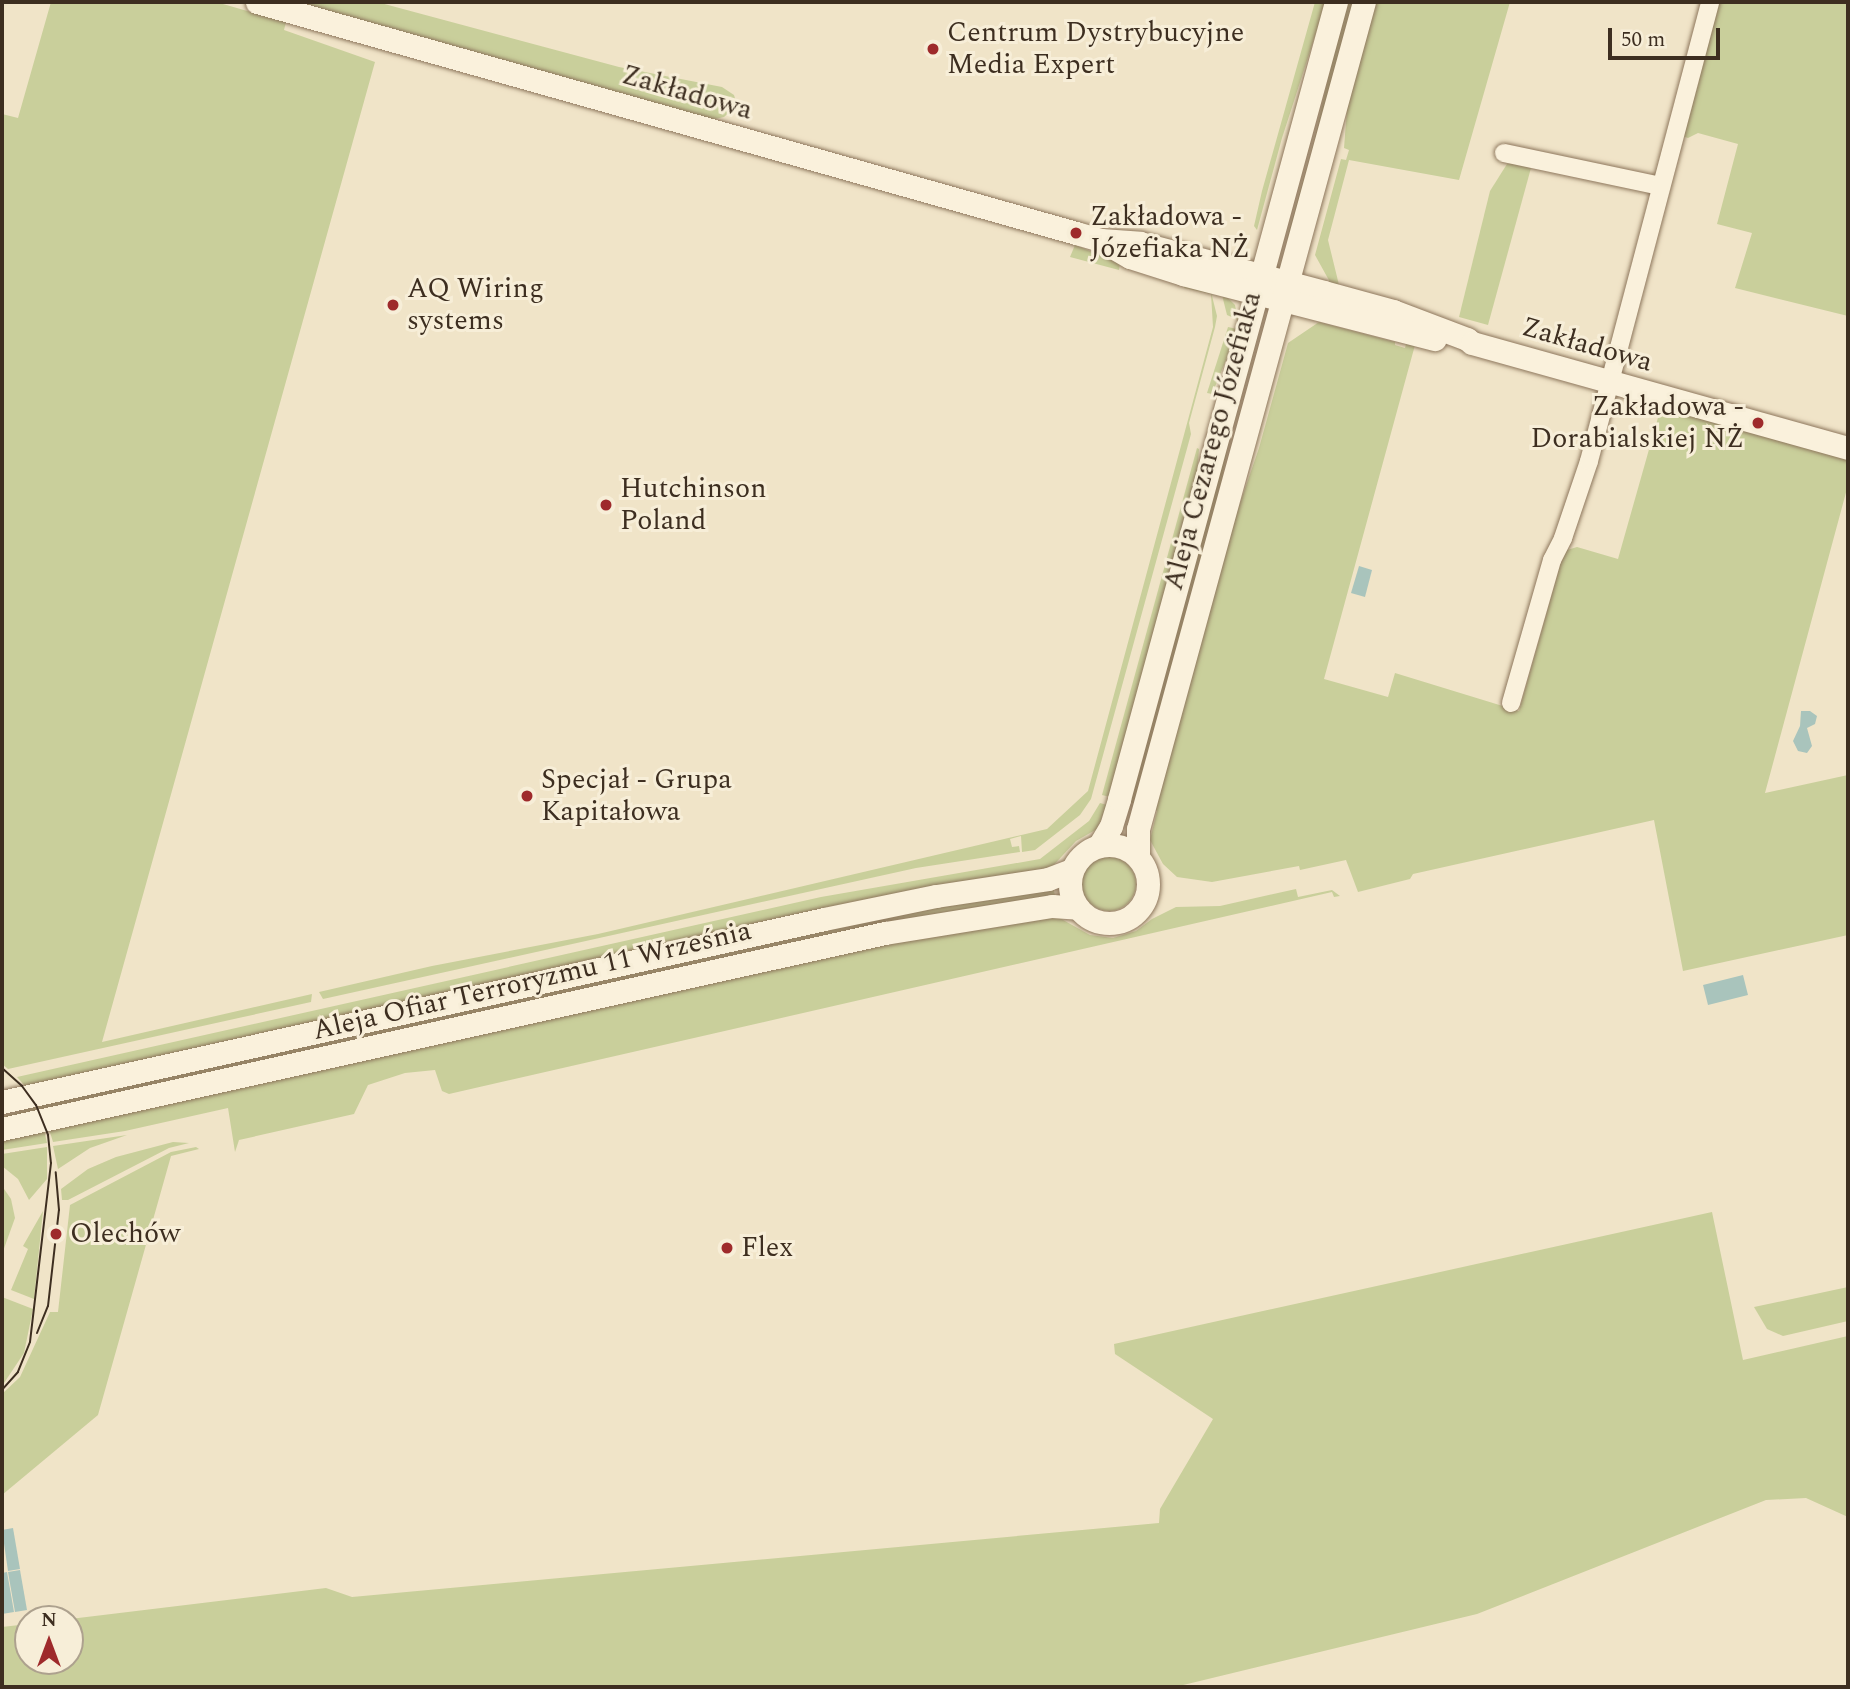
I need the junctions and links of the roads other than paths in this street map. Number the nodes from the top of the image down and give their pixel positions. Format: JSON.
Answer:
{"nodes":[{"id":1,"x":257,"y":2,"type":"edge"},
{"id":2,"x":1336,"y":2,"type":"edge"},
{"id":3,"x":1364,"y":2,"type":"edge"},
{"id":4,"x":1710,"y":2,"type":"edge"},
{"id":5,"x":1504,"y":153,"type":"dead end"},
{"id":6,"x":1661,"y":186,"type":"junction"},
{"id":7,"x":1259,"y":284,"type":"junction"},
{"id":8,"x":1285,"y":291,"type":"junction"},
{"id":9,"x":1610,"y":382,"type":"junction"},
{"id":10,"x":1848,"y":448,"type":"edge"},
{"id":11,"x":1511,"y":703,"type":"dead end"},
{"id":12,"x":1100,"y":846,"type":"junction"},
{"id":13,"x":1138,"y":857,"type":"junction"},
{"id":14,"x":1072,"y":870,"type":"junction"},
{"id":15,"x":1078,"y":908,"type":"junction"},
{"id":16,"x":2,"y":1102,"type":"edge"},
{"id":17,"x":2,"y":1129,"type":"edge"}],
"edges":[{"from":1,"to":7,"type":"street","name":"Zakładowa"},
{"from":2,"to":7,"type":"street","name":"Aleja Cezarego Józefiaka"},
{"from":3,"to":8,"type":"street","name":"Aleja Cezarego Józefiaka"},
{"from":4,"to":6,"type":"street"},
{"from":5,"to":6,"type":"street"},
{"from":6,"to":9,"type":"street"},
{"from":7,"to":8,"type":"street","name":"Zakładowa"},
{"from":7,"to":12,"type":"street","name":"Aleja Cezarego Józefiaka"},
{"from":8,"to":9,"type":"street","name":"Zakładowa"},
{"from":8,"to":13,"type":"street","name":"Aleja Cezarego Józefiaka"},
{"from":9,"to":10,"type":"street","name":"Zakładowa"},
{"from":9,"to":11,"type":"street"},
{"from":12,"to":13,"type":"street"},
{"from":12,"to":14,"type":"street"},
{"from":13,"to":15,"type":"street"},
{"from":14,"to":15,"type":"street"},
{"from":14,"to":16,"type":"street","name":"Aleja Ofiar Terroryzmu 11 Września"},
{"from":15,"to":17,"type":"street","name":"Aleja Ofiar Terroryzmu 11 Września"}]}
